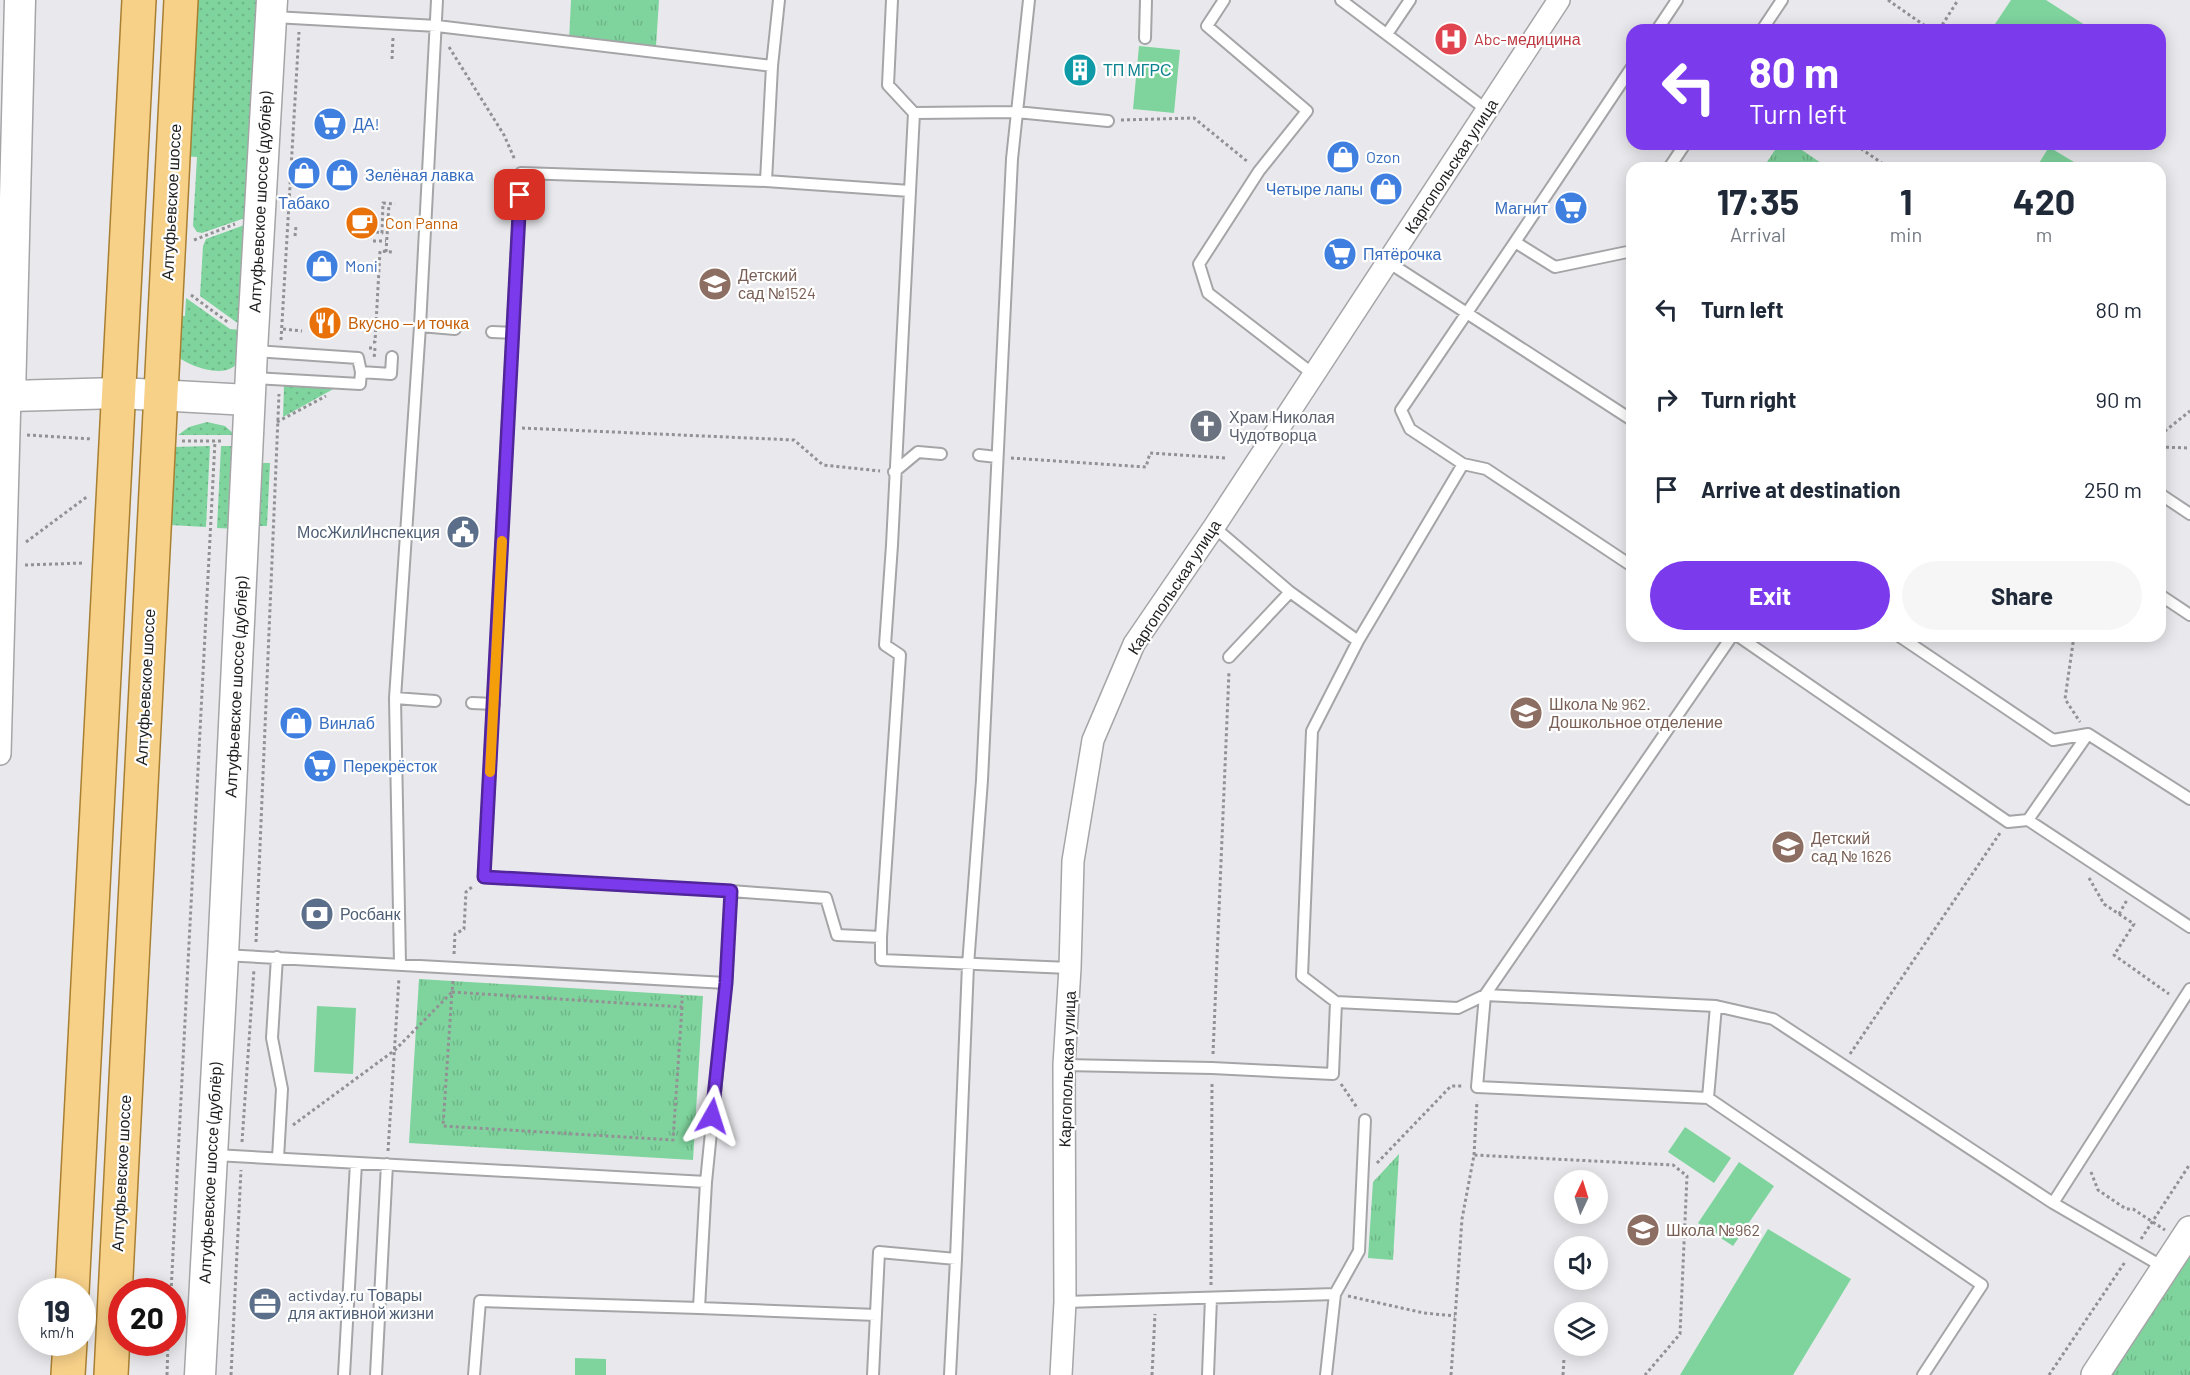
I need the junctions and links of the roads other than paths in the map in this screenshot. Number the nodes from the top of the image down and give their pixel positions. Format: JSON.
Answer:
{"nodes":[{"id":1,"x":20,"y":0,"type":"edge"},
{"id":2,"x":140,"y":0,"type":"edge"},
{"id":3,"x":181,"y":0,"type":"edge"},
{"id":4,"x":437,"y":0,"type":"edge"},
{"id":5,"x":779,"y":0,"type":"edge"},
{"id":6,"x":892,"y":0,"type":"edge"},
{"id":7,"x":1029,"y":0,"type":"edge"},
{"id":8,"x":1146,"y":0,"type":"edge"},
{"id":9,"x":1224,"y":0,"type":"edge"},
{"id":10,"x":1341,"y":0,"type":"edge"},
{"id":11,"x":1410,"y":0,"type":"edge"},
{"id":12,"x":1559,"y":0,"type":"edge"},
{"id":13,"x":1677,"y":0,"type":"edge"},
{"id":14,"x":1782,"y":0,"type":"edge"},
{"id":15,"x":271,"y":9,"type":"edge"},
{"id":16,"x":1661,"y":24,"type":"edge"},
{"id":17,"x":1766,"y":24,"type":"edge"},
{"id":18,"x":437,"y":26,"type":"junction"},
{"id":19,"x":1387,"y":34,"type":"junction"},
{"id":20,"x":1145,"y":38,"type":"dead end"},
{"id":21,"x":772,"y":66,"type":"junction"},
{"id":22,"x":1626,"y":76,"type":"edge"},
{"id":23,"x":1487,"y":110,"type":"junction"},
{"id":24,"x":914,"y":112,"type":"junction"},
{"id":25,"x":1016,"y":112,"type":"junction"},
{"id":26,"x":1108,"y":121,"type":"road end"},
{"id":27,"x":766,"y":181,"type":"junction"},
{"id":28,"x":910,"y":191,"type":"junction"},
{"id":29,"x":1515,"y":242,"type":"junction"},
{"id":30,"x":1626,"y":252,"type":"edge"},
{"id":31,"x":1388,"y":262,"type":"junction"},
{"id":32,"x":1468,"y":314,"type":"junction"},
{"id":33,"x":420,"y":326,"type":"junction"},
{"id":34,"x":455,"y":329,"type":"dead end"},
{"id":35,"x":492,"y":332,"type":"dead end"},
{"id":36,"x":513,"y":333,"type":"junction"},
{"id":37,"x":392,"y":357,"type":"dead end"},
{"id":38,"x":262,"y":372,"type":"junction"},
{"id":39,"x":361,"y":372,"type":"junction"},
{"id":40,"x":1313,"y":374,"type":"junction"},
{"id":41,"x":119,"y":393,"type":"junction"},
{"id":42,"x":160,"y":394,"type":"junction"},
{"id":43,"x":5,"y":396,"type":"edge"},
{"id":44,"x":1626,"y":416,"type":"edge"},
{"id":45,"x":941,"y":454,"type":"dead end"},
{"id":46,"x":979,"y":456,"type":"dead end"},
{"id":47,"x":997,"y":457,"type":"junction"},
{"id":48,"x":1463,"y":464,"type":"junction"},
{"id":49,"x":894,"y":472,"type":"junction"},
{"id":50,"x":2166,"y":498,"type":"edge"},
{"id":51,"x":2190,"y":514,"type":"edge"},
{"id":52,"x":1214,"y":527,"type":"junction"},
{"id":53,"x":1626,"y":562,"type":"edge"},
{"id":54,"x":4,"y":570,"type":"edge"},
{"id":55,"x":1290,"y":592,"type":"junction"},
{"id":56,"x":2166,"y":599,"type":"edge"},
{"id":57,"x":2190,"y":615,"type":"edge"},
{"id":58,"x":1358,"y":640,"type":"junction"},
{"id":59,"x":1728,"y":642,"type":"edge"},
{"id":60,"x":1747,"y":642,"type":"edge"},
{"id":61,"x":1908,"y":642,"type":"edge"},
{"id":62,"x":1229,"y":657,"type":"road end"},
{"id":63,"x":395,"y":698,"type":"junction"},
{"id":64,"x":435,"y":701,"type":"dead end"},
{"id":65,"x":472,"y":703,"type":"dead end"},
{"id":66,"x":494,"y":704,"type":"junction"},
{"id":67,"x":2088,"y":734,"type":"junction"},
{"id":68,"x":0,"y":754,"type":"edge"},
{"id":69,"x":2190,"y":800,"type":"edge"},
{"id":70,"x":2028,"y":820,"type":"junction"},
{"id":71,"x":731,"y":891,"type":"junction"},
{"id":72,"x":2190,"y":927,"type":"edge"},
{"id":73,"x":881,"y":937,"type":"junction"},
{"id":74,"x":223,"y":955,"type":"junction"},
{"id":75,"x":277,"y":957,"type":"junction"},
{"id":76,"x":400,"y":964,"type":"junction"},
{"id":77,"x":968,"y":965,"type":"junction"},
{"id":78,"x":1070,"y":968,"type":"junction"},
{"id":79,"x":726,"y":983,"type":"junction"},
{"id":80,"x":2190,"y":990,"type":"edge"},
{"id":81,"x":1485,"y":995,"type":"junction"},
{"id":82,"x":1335,"y":1002,"type":"junction"},
{"id":83,"x":1716,"y":1006,"type":"junction"},
{"id":84,"x":1064,"y":1065,"type":"junction"},
{"id":85,"x":1708,"y":1098,"type":"junction"},
{"id":86,"x":1365,"y":1120,"type":"road end"},
{"id":87,"x":212,"y":1154,"type":"junction"},
{"id":88,"x":278,"y":1158,"type":"junction"},
{"id":89,"x":356,"y":1163,"type":"junction"},
{"id":90,"x":387,"y":1164,"type":"junction"},
{"id":91,"x":706,"y":1182,"type":"junction"},
{"id":92,"x":2053,"y":1203,"type":"junction"},
{"id":93,"x":2186,"y":1237,"type":"edge"},
{"id":94,"x":956,"y":1259,"type":"junction"},
{"id":95,"x":2165,"y":1269,"type":"junction"},
{"id":96,"x":73,"y":1278,"type":"edge"},
{"id":97,"x":1335,"y":1294,"type":"junction"},
{"id":98,"x":1211,"y":1298,"type":"junction"},
{"id":99,"x":1065,"y":1302,"type":"junction"},
{"id":100,"x":699,"y":1308,"type":"junction"},
{"id":101,"x":876,"y":1315,"type":"junction"},
{"id":102,"x":69,"y":1356,"type":"edge"},
{"id":103,"x":68,"y":1375,"type":"edge"},
{"id":104,"x":111,"y":1375,"type":"edge"},
{"id":105,"x":200,"y":1375,"type":"edge"},
{"id":106,"x":344,"y":1375,"type":"edge"},
{"id":107,"x":376,"y":1375,"type":"edge"},
{"id":108,"x":474,"y":1375,"type":"edge"},
{"id":109,"x":873,"y":1375,"type":"edge"},
{"id":110,"x":950,"y":1375,"type":"edge"},
{"id":111,"x":1061,"y":1375,"type":"edge"},
{"id":112,"x":1208,"y":1375,"type":"edge"},
{"id":113,"x":1326,"y":1375,"type":"edge"},
{"id":114,"x":1923,"y":1375,"type":"edge"},
{"id":115,"x":2095,"y":1375,"type":"edge"}],
"edges":[{"from":1,"to":43,"type":"main road"},
{"from":2,"to":41,"type":"main road"},
{"from":3,"to":42,"type":"main road","name":"Алтуфьевское шоссе"},
{"from":4,"to":18,"type":"lane"},
{"from":5,"to":21,"type":"lane"},
{"from":6,"to":24,"type":"lane"},
{"from":7,"to":25,"type":"lane"},
{"from":8,"to":20,"type":"lane"},
{"from":9,"to":40,"type":"lane"},
{"from":10,"to":19,"type":"lane"},
{"from":11,"to":19,"type":"lane"},
{"from":12,"to":23,"type":"street","name":"Каргопольская улица"},
{"from":13,"to":16,"type":"lane"},
{"from":14,"to":17,"type":"lane"},
{"from":15,"to":18,"type":"lane"},
{"from":15,"to":38,"type":"main road","name":"Алтуфьевское шоссе (дублёр)"},
{"from":18,"to":21,"type":"lane"},
{"from":18,"to":33,"type":"lane"},
{"from":19,"to":23,"type":"lane"},
{"from":21,"to":27,"type":"lane"},
{"from":22,"to":29,"type":"lane"},
{"from":23,"to":31,"type":"street","name":"Каргопольская улица"},
{"from":24,"to":25,"type":"lane"},
{"from":24,"to":28,"type":"lane"},
{"from":25,"to":26,"type":"lane"},
{"from":25,"to":47,"type":"lane"},
{"from":27,"to":28,"type":"lane"},
{"from":27,"to":36,"type":"lane"},
{"from":28,"to":49,"type":"lane"},
{"from":29,"to":30,"type":"lane"},
{"from":29,"to":32,"type":"lane"},
{"from":31,"to":32,"type":"lane"},
{"from":31,"to":40,"type":"street","name":"Каргопольская улица"},
{"from":32,"to":44,"type":"lane"},
{"from":32,"to":48,"type":"lane"},
{"from":33,"to":34,"type":"lane"},
{"from":33,"to":63,"type":"lane"},
{"from":35,"to":36,"type":"lane"},
{"from":36,"to":66,"type":"lane"},
{"from":37,"to":39,"type":"lane"},
{"from":38,"to":39,"type":"lane"},
{"from":38,"to":39,"type":"lane"},
{"from":38,"to":42,"type":"main road"},
{"from":38,"to":74,"type":"main road","name":"Алтуфьевское шоссе (дублёр)"},
{"from":40,"to":52,"type":"street","name":"Каргопольская улица"},
{"from":41,"to":42,"type":"main road"},
{"from":41,"to":43,"type":"main road"},
{"from":41,"to":96,"type":"main road"},
{"from":42,"to":104,"type":"main road","name":"Алтуфьевское шоссе"},
{"from":43,"to":54,"type":"street"},
{"from":45,"to":49,"type":"lane"},
{"from":46,"to":47,"type":"lane"},
{"from":47,"to":77,"type":"lane"},
{"from":48,"to":53,"type":"lane"},
{"from":48,"to":58,"type":"lane"},
{"from":49,"to":73,"type":"lane"},
{"from":50,"to":51,"type":"lane"},
{"from":52,"to":55,"type":"lane"},
{"from":52,"to":78,"type":"street","name":"Каргопольская улица"},
{"from":54,"to":68,"type":"street"},
{"from":55,"to":58,"type":"lane"},
{"from":55,"to":62,"type":"lane"},
{"from":56,"to":57,"type":"lane"},
{"from":58,"to":82,"type":"lane"},
{"from":59,"to":81,"type":"lane"},
{"from":60,"to":70,"type":"lane"},
{"from":61,"to":67,"type":"lane"},
{"from":63,"to":64,"type":"lane"},
{"from":63,"to":76,"type":"lane"},
{"from":65,"to":66,"type":"lane"},
{"from":66,"to":71,"type":"lane"},
{"from":67,"to":69,"type":"lane"},
{"from":67,"to":70,"type":"lane"},
{"from":70,"to":72,"type":"lane"},
{"from":71,"to":73,"type":"lane"},
{"from":71,"to":79,"type":"lane"},
{"from":73,"to":77,"type":"lane"},
{"from":74,"to":75,"type":"lane"},
{"from":74,"to":87,"type":"main road","name":"Алтуфьевское шоссе (дублёр)"},
{"from":75,"to":76,"type":"lane"},
{"from":75,"to":88,"type":"lane"},
{"from":76,"to":79,"type":"lane"},
{"from":77,"to":78,"type":"lane"},
{"from":77,"to":94,"type":"lane"},
{"from":78,"to":84,"type":"street","name":"Каргопольская улица"},
{"from":79,"to":91,"type":"lane"},
{"from":80,"to":92,"type":"lane"},
{"from":81,"to":82,"type":"lane"},
{"from":81,"to":83,"type":"lane"},
{"from":81,"to":85,"type":"lane"},
{"from":82,"to":84,"type":"lane"},
{"from":83,"to":85,"type":"lane"},
{"from":83,"to":92,"type":"lane"},
{"from":84,"to":99,"type":"street","name":"Каргопольская улица"},
{"from":85,"to":114,"type":"lane"},
{"from":86,"to":97,"type":"lane"},
{"from":87,"to":88,"type":"lane"},
{"from":87,"to":105,"type":"main road","name":"Алтуфьевское шоссе (дублёр)"},
{"from":88,"to":89,"type":"lane"},
{"from":89,"to":90,"type":"lane"},
{"from":89,"to":106,"type":"lane"},
{"from":90,"to":91,"type":"lane"},
{"from":90,"to":107,"type":"lane"},
{"from":91,"to":100,"type":"lane"},
{"from":92,"to":95,"type":"lane"},
{"from":93,"to":95,"type":"street"},
{"from":94,"to":101,"type":"lane"},
{"from":94,"to":110,"type":"lane"},
{"from":95,"to":115,"type":"street"},
{"from":97,"to":98,"type":"lane"},
{"from":97,"to":113,"type":"lane"},
{"from":98,"to":99,"type":"lane"},
{"from":98,"to":112,"type":"lane"},
{"from":99,"to":111,"type":"street","name":"Каргопольская улица"},
{"from":100,"to":101,"type":"lane"},
{"from":100,"to":108,"type":"lane"},
{"from":101,"to":109,"type":"lane"},
{"from":102,"to":103,"type":"main road"}]}
